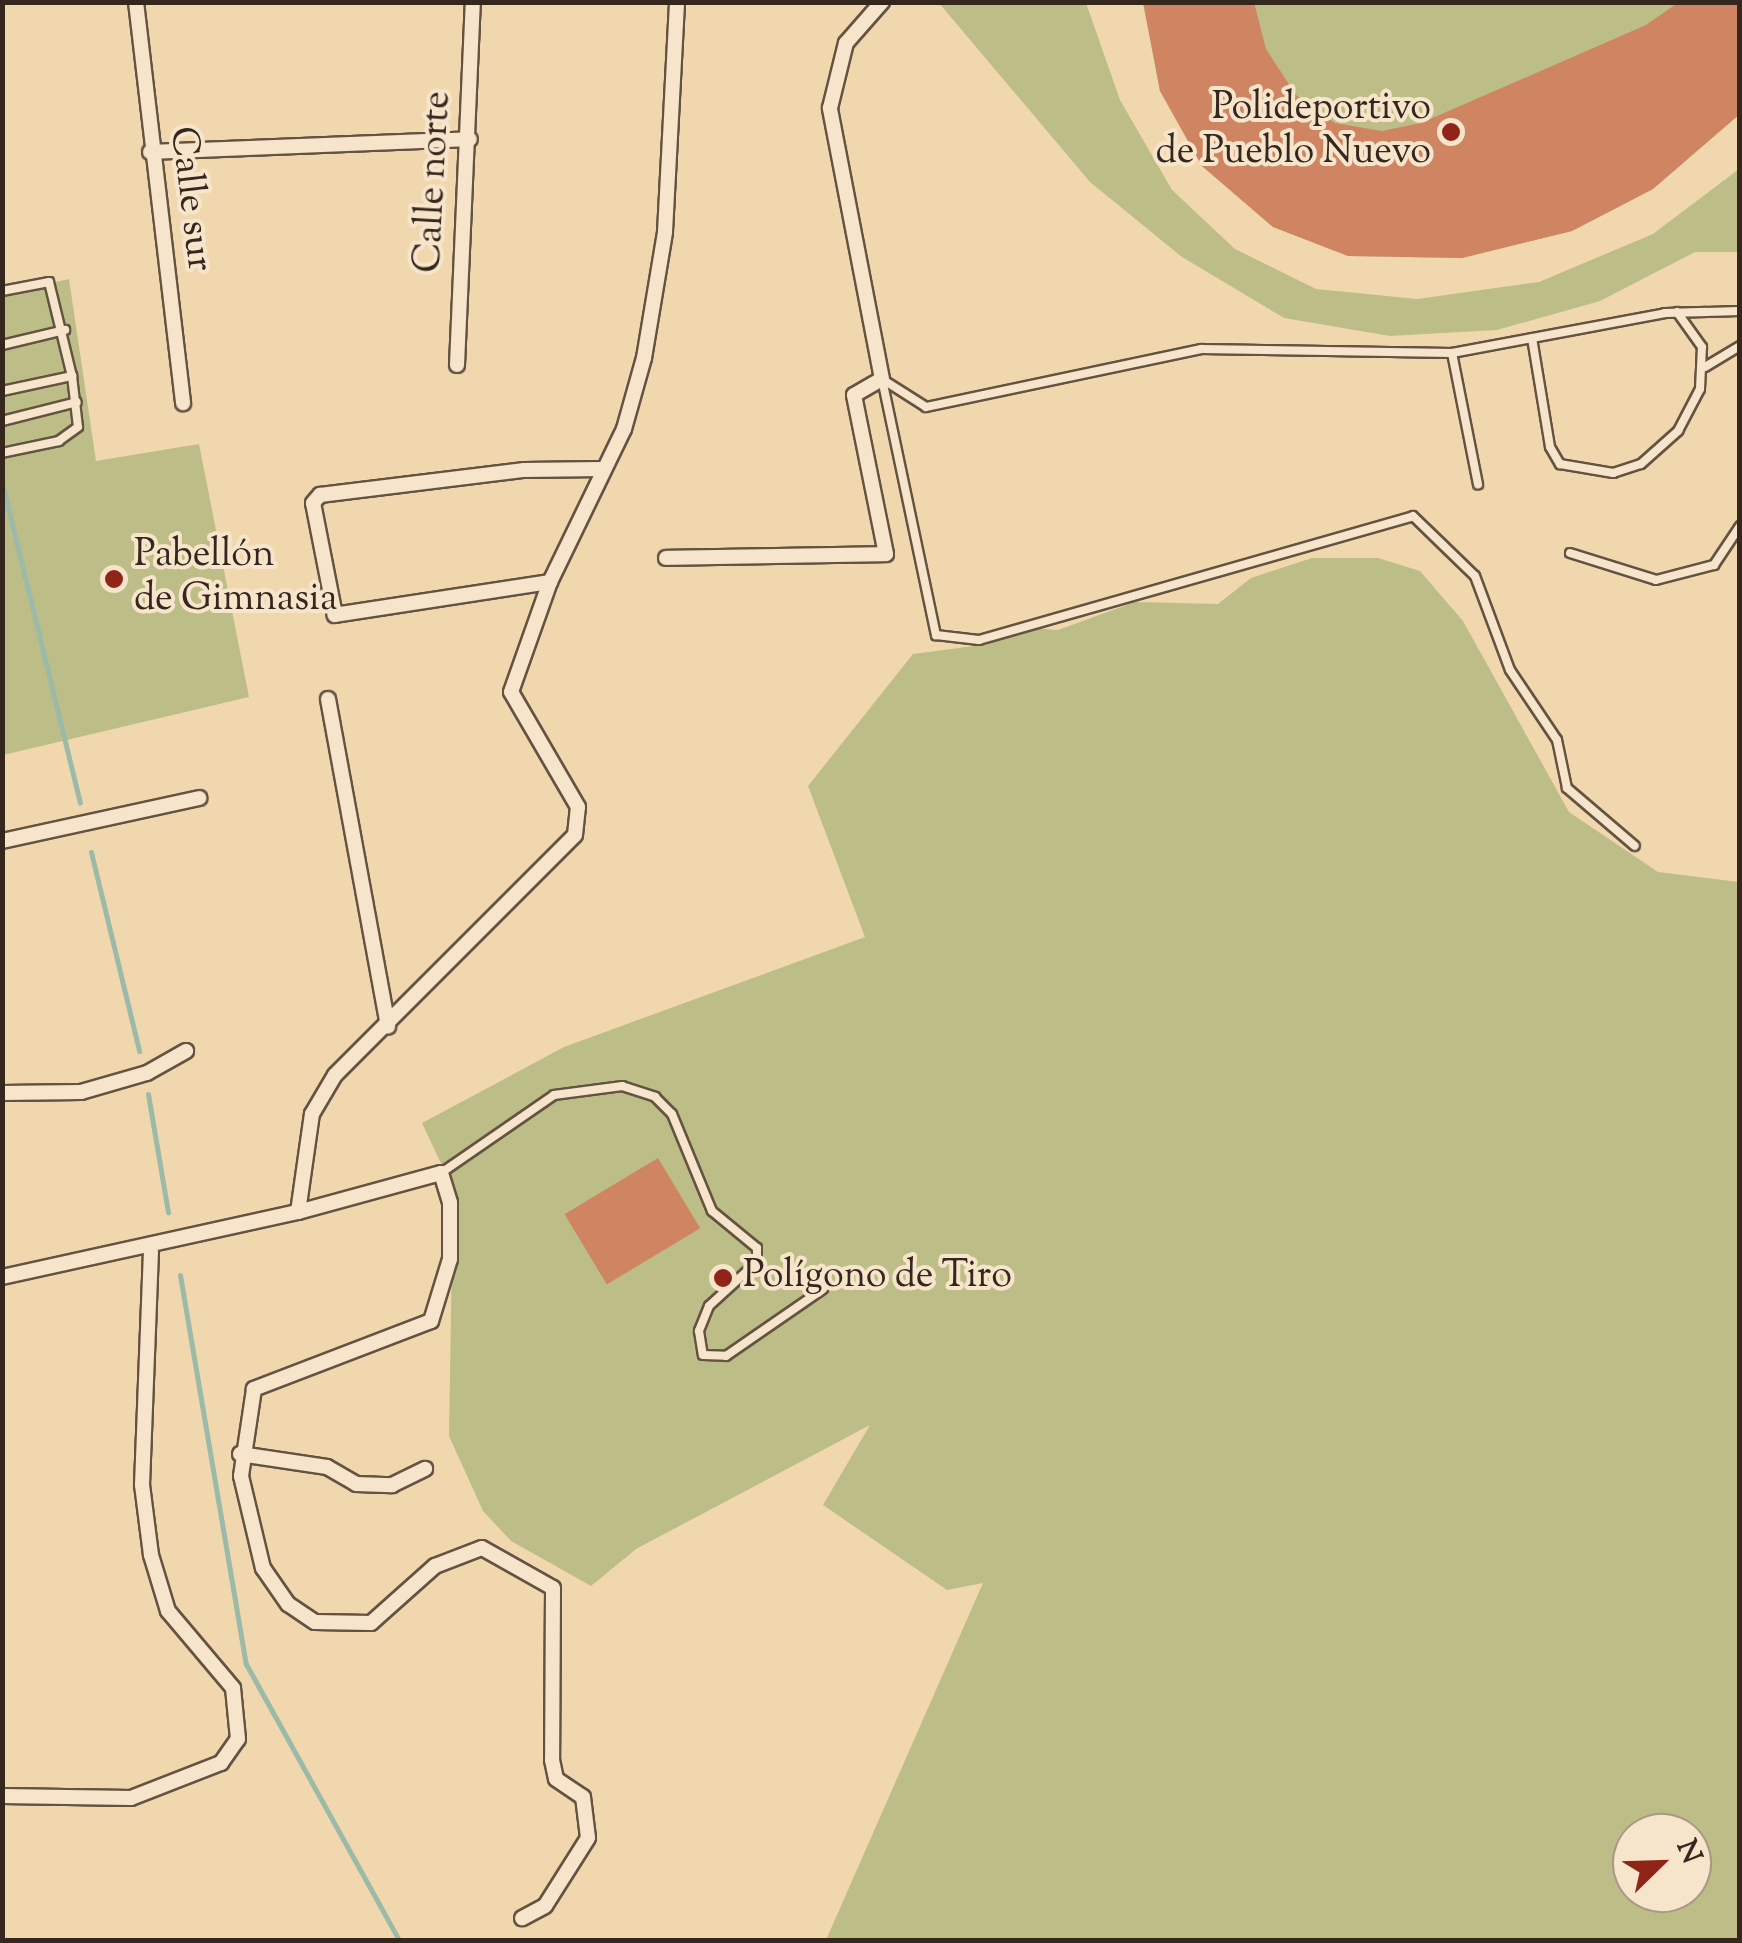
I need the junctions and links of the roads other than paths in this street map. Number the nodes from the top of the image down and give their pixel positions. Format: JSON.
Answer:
{"nodes":[{"id":1,"x":136,"y":2,"type":"edge"},
{"id":2,"x":473,"y":2,"type":"edge"},
{"id":3,"x":677,"y":2,"type":"edge"},
{"id":4,"x":882,"y":2,"type":"edge"},
{"id":5,"x":470,"y":140,"type":"junction"},
{"id":6,"x":150,"y":152,"type":"junction"},
{"id":7,"x":2,"y":291,"type":"edge"},
{"id":8,"x":1676,"y":312,"type":"junction"},
{"id":9,"x":1740,"y":312,"type":"edge"},
{"id":10,"x":65,"y":330,"type":"junction"},
{"id":11,"x":1532,"y":338,"type":"junction"},
{"id":12,"x":2,"y":345,"type":"edge"},
{"id":13,"x":1740,"y":346,"type":"edge"},
{"id":14,"x":1452,"y":353,"type":"junction"},
{"id":15,"x":458,"y":366,"type":"dead end"},
{"id":16,"x":1705,"y":367,"type":"junction"},
{"id":17,"x":72,"y":376,"type":"junction"},
{"id":18,"x":882,"y":379,"type":"junction"},
{"id":19,"x":2,"y":390,"type":"edge"},
{"id":20,"x":77,"y":402,"type":"junction"},
{"id":21,"x":183,"y":403,"type":"dead end"},
{"id":22,"x":2,"y":421,"type":"edge"},
{"id":23,"x":2,"y":453,"type":"edge"},
{"id":24,"x":602,"y":469,"type":"junction"},
{"id":25,"x":1478,"y":484,"type":"dead end"},
{"id":26,"x":1740,"y":526,"type":"edge"},
{"id":27,"x":1570,"y":553,"type":"dead end"},
{"id":28,"x":666,"y":558,"type":"dead end"},
{"id":29,"x":550,"y":582,"type":"junction"},
{"id":30,"x":328,"y":699,"type":"dead end"},
{"id":31,"x":200,"y":798,"type":"dead end"},
{"id":32,"x":2,"y":841,"type":"edge"},
{"id":33,"x":1635,"y":846,"type":"dead end"},
{"id":34,"x":388,"y":1027,"type":"junction"},
{"id":35,"x":186,"y":1051,"type":"dead end"},
{"id":36,"x":2,"y":1093,"type":"edge"},
{"id":37,"x":441,"y":1173,"type":"junction"},
{"id":38,"x":298,"y":1212,"type":"junction"},
{"id":39,"x":150,"y":1250,"type":"junction"},
{"id":40,"x":2,"y":1277,"type":"edge"},
{"id":41,"x":824,"y":1289,"type":"dead end"},
{"id":42,"x":240,"y":1454,"type":"junction"},
{"id":43,"x":425,"y":1469,"type":"dead end"},
{"id":44,"x":2,"y":1796,"type":"edge"},
{"id":45,"x":522,"y":1918,"type":"dead end"}],
"edges":[{"from":1,"to":6,"type":"street","name":"Calle sur"},
{"from":2,"to":5,"type":"street","name":"Calle norte"},
{"from":3,"to":24,"type":"street"},
{"from":4,"to":18,"type":"street"},
{"from":5,"to":6,"type":"street"},
{"from":5,"to":15,"type":"street","name":"Calle norte"},
{"from":6,"to":21,"type":"street","name":"Calle sur"},
{"from":7,"to":10,"type":"lane"},
{"from":8,"to":9,"type":"lane"},
{"from":8,"to":11,"type":"lane"},
{"from":8,"to":16,"type":"lane"},
{"from":10,"to":12,"type":"lane"},
{"from":10,"to":17,"type":"lane"},
{"from":11,"to":14,"type":"lane"},
{"from":11,"to":16,"type":"lane"},
{"from":13,"to":16,"type":"lane"},
{"from":14,"to":18,"type":"lane"},
{"from":14,"to":25,"type":"lane"},
{"from":17,"to":19,"type":"lane"},
{"from":17,"to":20,"type":"lane"},
{"from":18,"to":28,"type":"street"},
{"from":18,"to":33,"type":"lane"},
{"from":20,"to":22,"type":"lane"},
{"from":20,"to":23,"type":"lane"},
{"from":24,"to":29,"type":"street"},
{"from":24,"to":29,"type":"street"},
{"from":26,"to":27,"type":"lane"},
{"from":29,"to":34,"type":"street"},
{"from":30,"to":34,"type":"street"},
{"from":31,"to":32,"type":"street"},
{"from":34,"to":38,"type":"street"},
{"from":35,"to":36,"type":"street"},
{"from":37,"to":38,"type":"street"},
{"from":37,"to":41,"type":"lane"},
{"from":37,"to":42,"type":"street"},
{"from":38,"to":39,"type":"street"},
{"from":39,"to":40,"type":"street"},
{"from":39,"to":44,"type":"street"},
{"from":42,"to":43,"type":"street"},
{"from":42,"to":45,"type":"street"}]}
